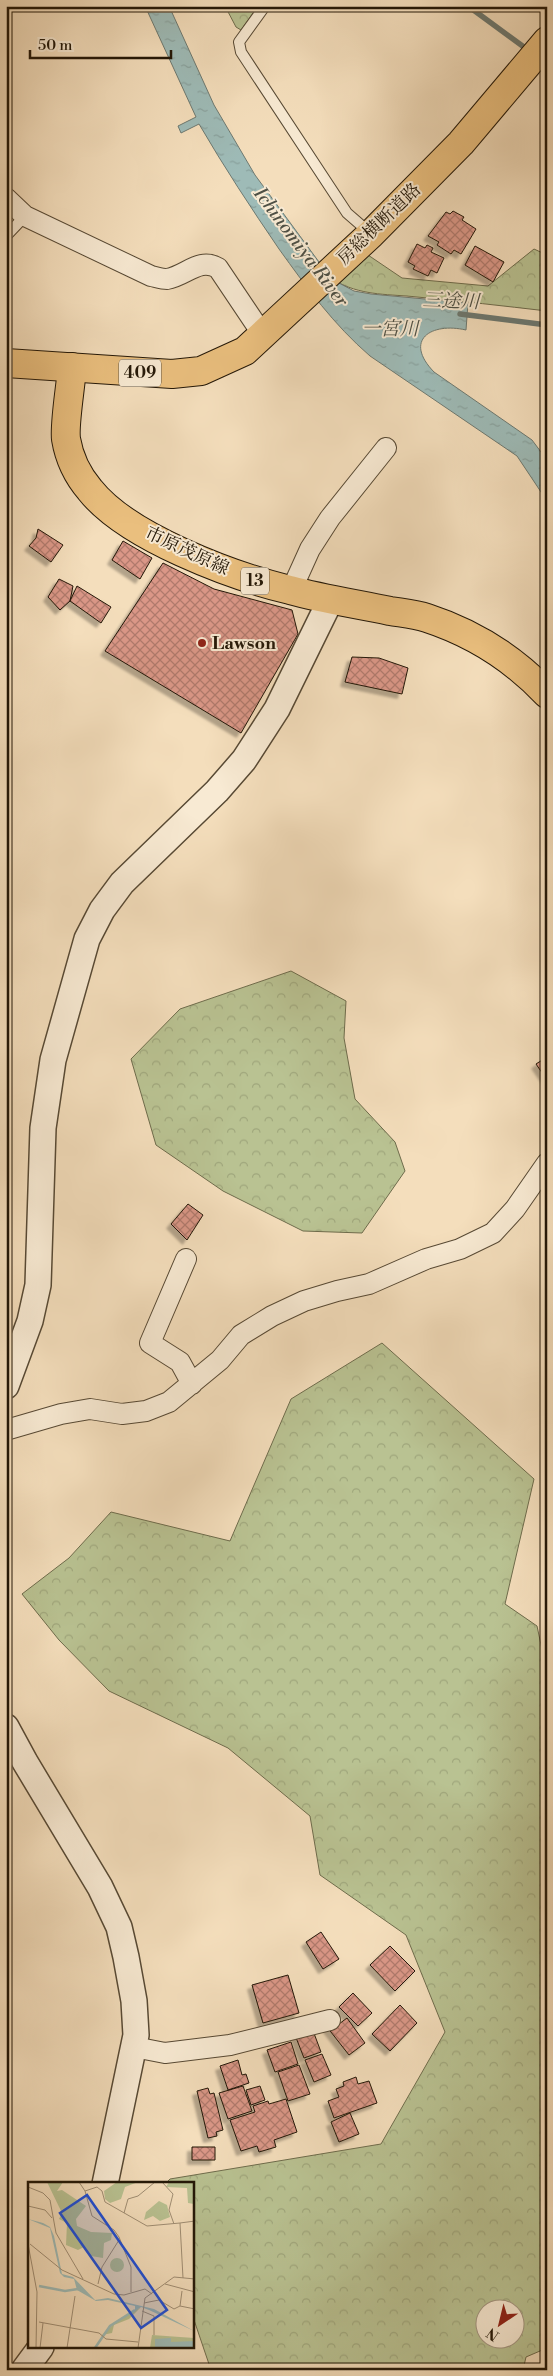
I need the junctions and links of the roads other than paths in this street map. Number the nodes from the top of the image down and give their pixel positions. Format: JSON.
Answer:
{"nodes":[{"id":1,"x":265,"y":6,"type":"edge"},
{"id":2,"x":547,"y":41,"type":"edge"},
{"id":3,"x":6,"y":198,"type":"edge"},
{"id":4,"x":25,"y":216,"type":"junction"},
{"id":5,"x":371,"y":234,"type":"junction"},
{"id":6,"x":6,"y":236,"type":"edge"},
{"id":7,"x":263,"y":335,"type":"junction"},
{"id":8,"x":6,"y":363,"type":"edge"},
{"id":9,"x":72,"y":367,"type":"junction"},
{"id":10,"x":386,"y":448,"type":"dead end"},
{"id":11,"x":291,"y":590,"type":"junction"},
{"id":12,"x":331,"y":599,"type":"junction"},
{"id":13,"x":547,"y":694,"type":"edge"},
{"id":14,"x":547,"y":1163,"type":"edge"},
{"id":15,"x":186,"y":1259,"type":"dead end"},
{"id":16,"x":192,"y":1384,"type":"junction"},
{"id":17,"x":6,"y":1386,"type":"edge"},
{"id":18,"x":6,"y":1430,"type":"edge"},
{"id":19,"x":6,"y":1727,"type":"edge"},
{"id":20,"x":330,"y":2020,"type":"dead end"},
{"id":21,"x":134,"y":2047,"type":"junction"},
{"id":22,"x":105,"y":2182,"type":"edge"},
{"id":23,"x":40,"y":2348,"type":"edge"},
{"id":24,"x":24,"y":2370,"type":"edge"}],
"edges":[{"from":1,"to":5,"type":"lane"},
{"from":2,"to":5,"type":"main road","name":"房総横断道路","number":"409"},
{"from":3,"to":4,"type":"street"},
{"from":4,"to":6,"type":"lane"},
{"from":4,"to":7,"type":"street"},
{"from":5,"to":7,"type":"main road","name":"房総横断道路","number":"409"},
{"from":7,"to":9,"type":"main road","name":"房総横断道路","number":"409"},
{"from":8,"to":9,"type":"main road","name":"房総横断道路","number":"409"},
{"from":9,"to":11,"type":"main road","name":"市原茂原線","number":"13"},
{"from":10,"to":11,"type":"street"},
{"from":11,"to":12,"type":"main road","name":"市原茂原線","number":"13"},
{"from":12,"to":13,"type":"main road","name":"市原茂原線","number":"13"},
{"from":12,"to":17,"type":"street"},
{"from":14,"to":16,"type":"street"},
{"from":15,"to":16,"type":"street"},
{"from":16,"to":18,"type":"street"},
{"from":19,"to":21,"type":"street"},
{"from":20,"to":21,"type":"street"},
{"from":21,"to":22,"type":"street"},
{"from":23,"to":24,"type":"street"}]}
